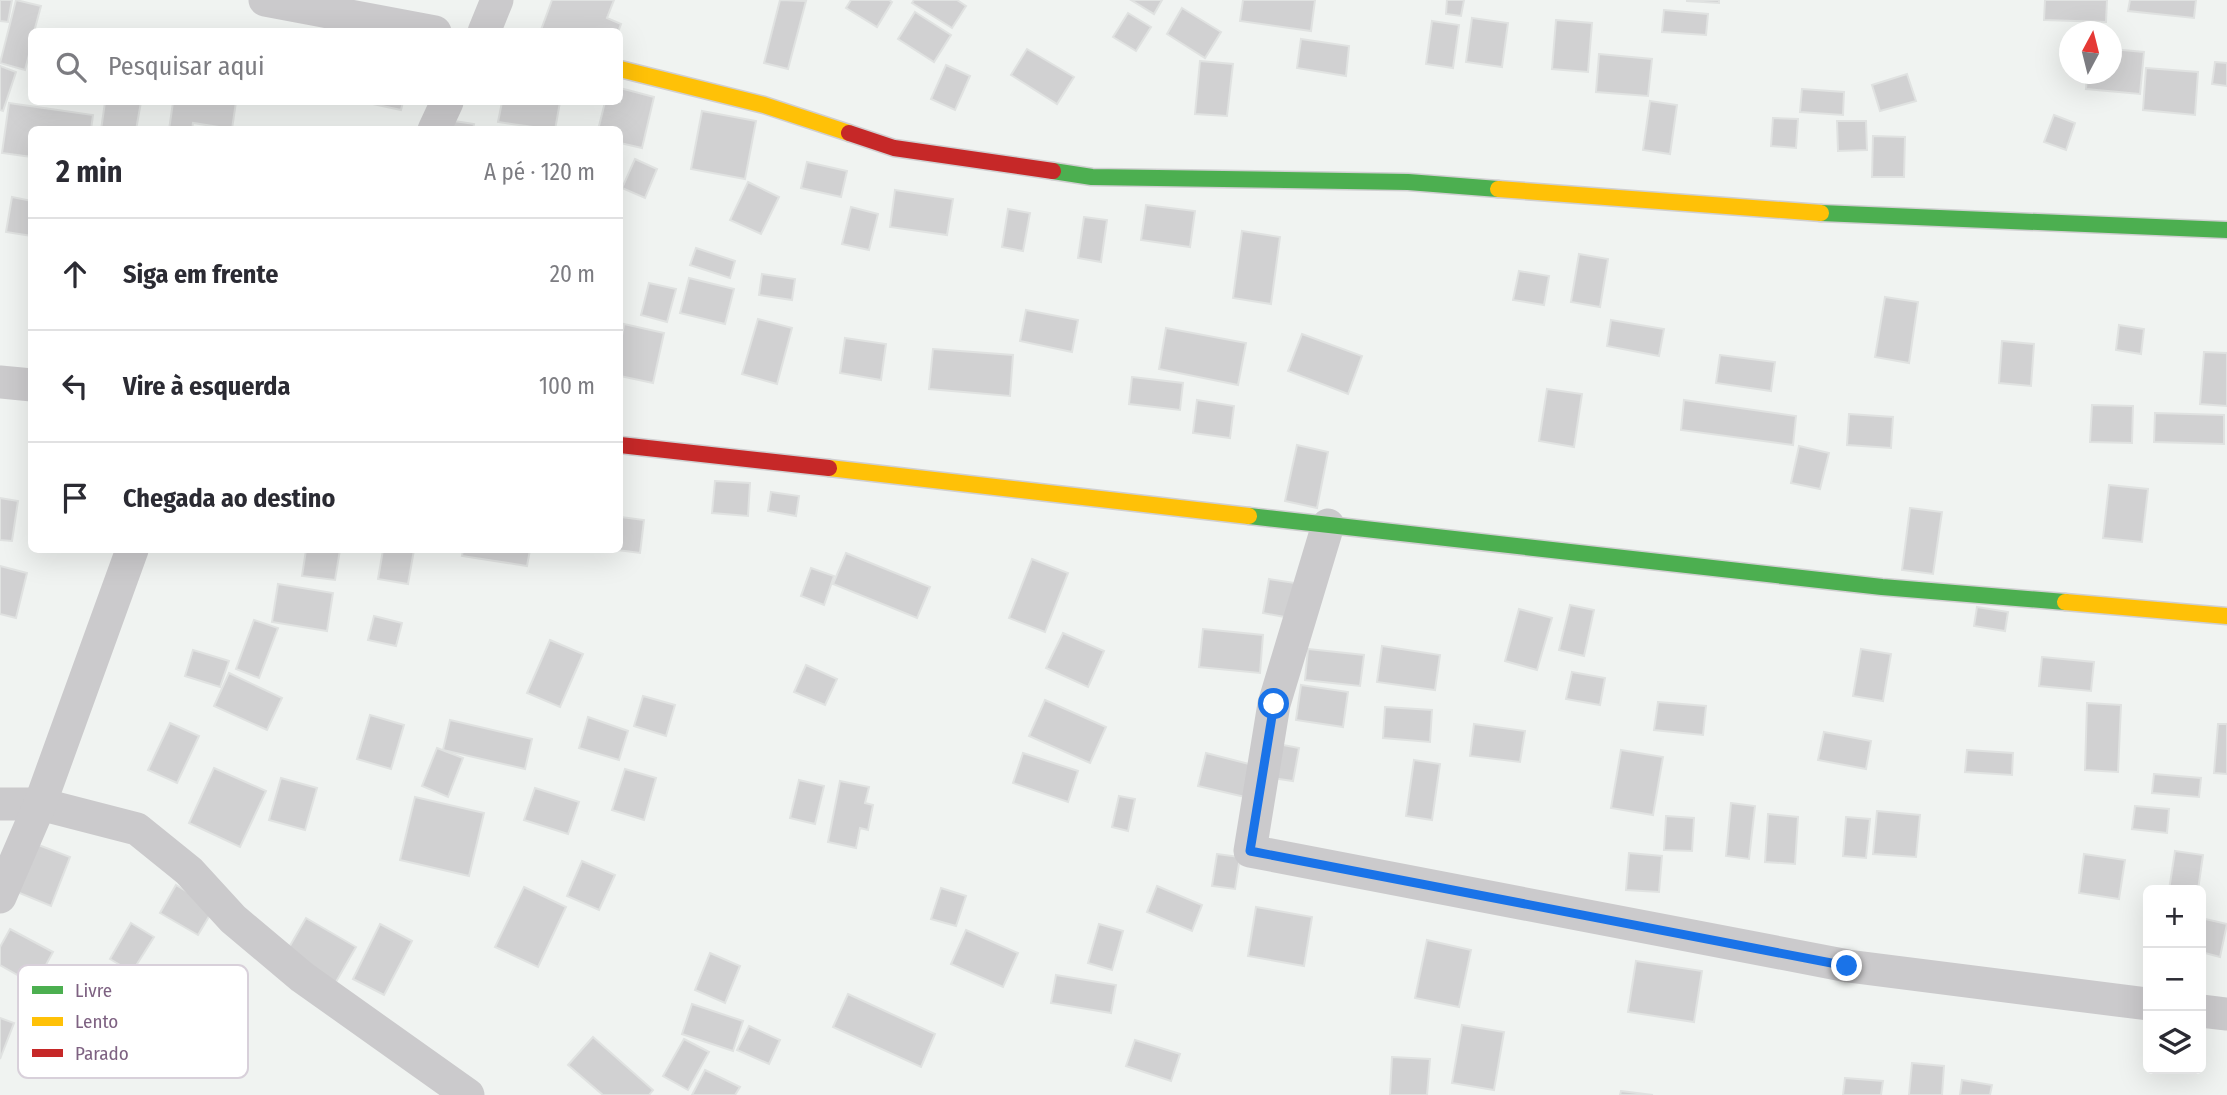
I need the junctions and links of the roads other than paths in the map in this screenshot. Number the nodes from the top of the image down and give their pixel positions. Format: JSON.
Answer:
{"nodes":[{"id":1,"x":265,"y":0,"type":"edge"},
{"id":2,"x":497,"y":0,"type":"edge"},
{"id":3,"x":414,"y":28,"type":"edge"},
{"id":4,"x":486,"y":28,"type":"edge"},
{"id":5,"x":623,"y":70,"type":"edge"},
{"id":6,"x":446,"y":105,"type":"edge"},
{"id":7,"x":436,"y":126,"type":"edge"},
{"id":8,"x":2227,"y":230,"type":"edge"},
{"id":9,"x":0,"y":382,"type":"edge"},
{"id":10,"x":28,"y":385,"type":"edge"},
{"id":11,"x":623,"y":445,"type":"edge"},
{"id":12,"x":1328,"y":525,"type":"junction"},
{"id":13,"x":131,"y":553,"type":"edge"},
{"id":14,"x":2227,"y":616,"type":"edge"},
{"id":15,"x":0,"y":804,"type":"edge"},
{"id":16,"x":40,"y":804,"type":"junction"},
{"id":17,"x":0,"y":897,"type":"edge"},
{"id":18,"x":2143,"y":1003,"type":"edge"},
{"id":19,"x":2206,"y":1012,"type":"edge"},
{"id":20,"x":2227,"y":1014,"type":"edge"},
{"id":21,"x":468,"y":1095,"type":"edge"}],
"edges":[{"from":1,"to":3,"type":"street"},
{"from":2,"to":4,"type":"street"},
{"from":5,"to":8,"type":"street"},
{"from":6,"to":7,"type":"street"},
{"from":9,"to":10,"type":"street"},
{"from":11,"to":12,"type":"street"},
{"from":12,"to":14,"type":"street"},
{"from":12,"to":18,"type":"street"},
{"from":13,"to":16,"type":"street"},
{"from":15,"to":16,"type":"street"},
{"from":16,"to":17,"type":"street"},
{"from":16,"to":21,"type":"street"},
{"from":19,"to":20,"type":"street"}]}
